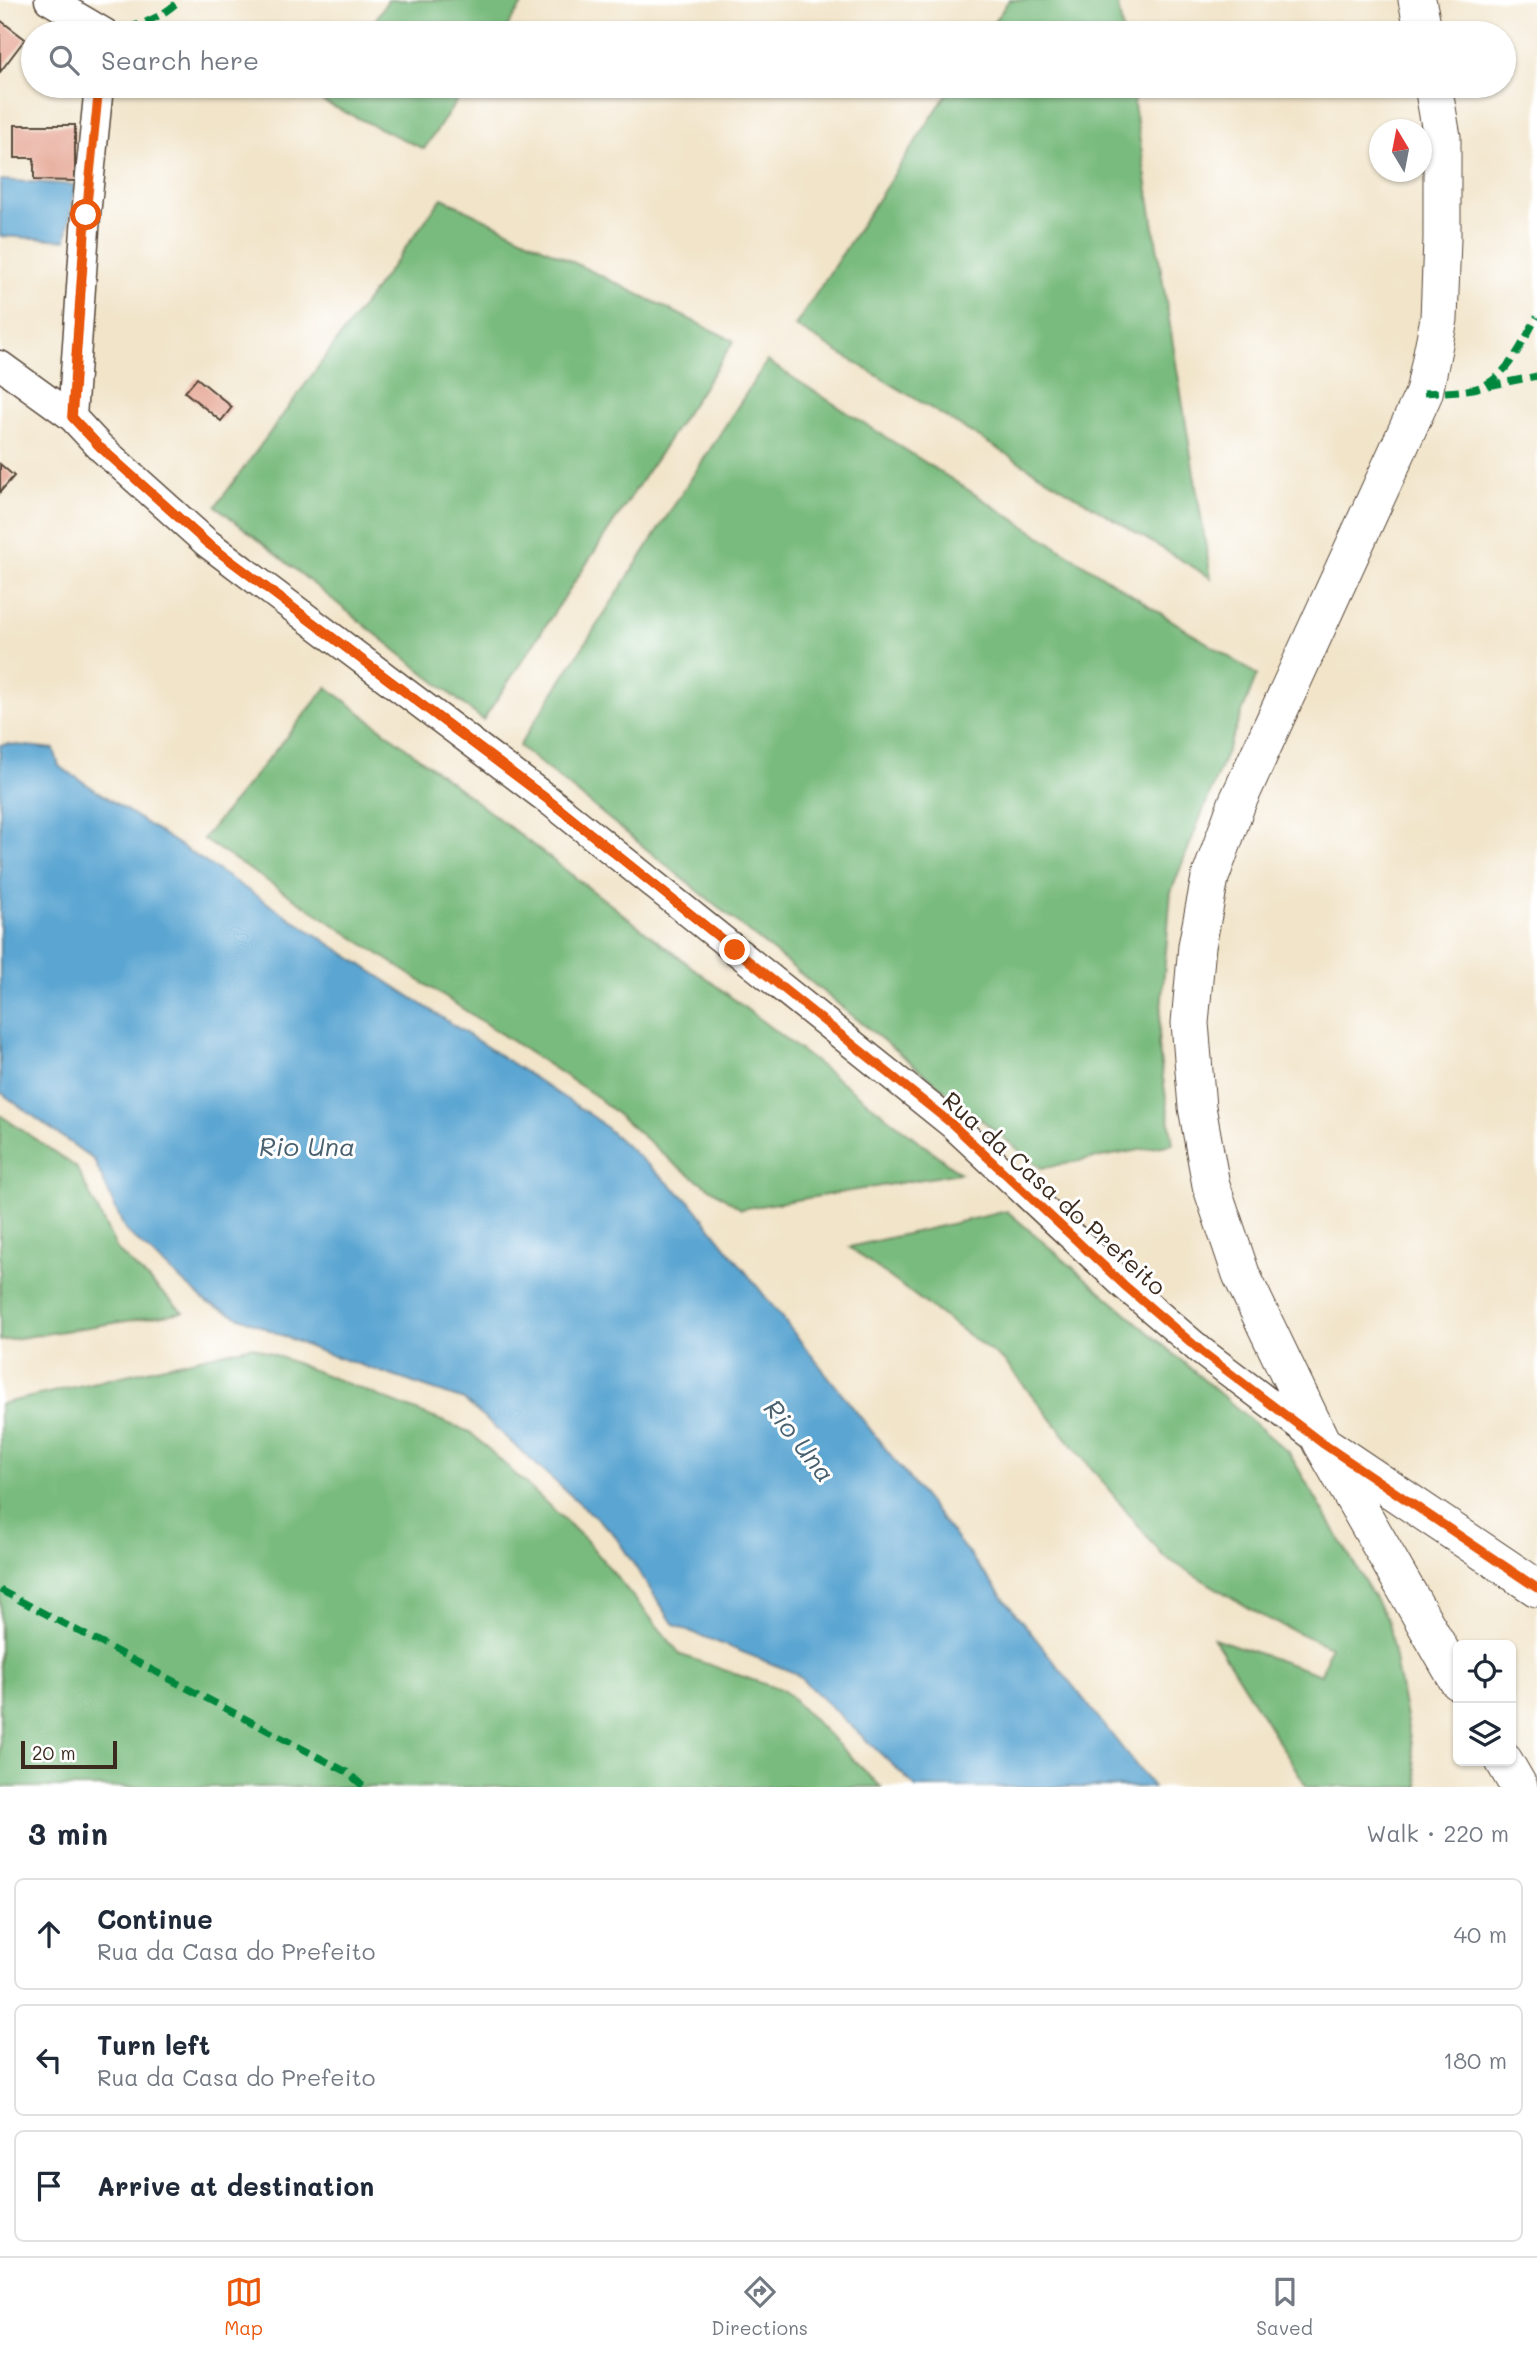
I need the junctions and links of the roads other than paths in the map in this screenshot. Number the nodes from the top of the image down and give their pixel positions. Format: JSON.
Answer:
{"nodes":[{"id":1,"x":49,"y":0,"type":"edge"},
{"id":2,"x":1417,"y":0,"type":"edge"},
{"id":3,"x":85,"y":21,"type":"edge"},
{"id":4,"x":1421,"y":21,"type":"edge"},
{"id":5,"x":99,"y":98,"type":"edge"},
{"id":6,"x":1435,"y":98,"type":"edge"},
{"id":7,"x":0,"y":365,"type":"edge"},
{"id":8,"x":72,"y":417,"type":"junction"},
{"id":9,"x":1322,"y":1443,"type":"junction"},
{"id":10,"x":1537,"y":1588,"type":"edge"},
{"id":11,"x":1453,"y":1672,"type":"edge"},
{"id":12,"x":1507,"y":1766,"type":"edge"},
{"id":13,"x":1519,"y":1787,"type":"edge"}],
"edges":[{"from":1,"to":3,"type":"street"},
{"from":2,"to":4,"type":"street"},
{"from":5,"to":8,"type":"street"},
{"from":6,"to":9,"type":"street"},
{"from":7,"to":8,"type":"street","name":"Rua da Casa do Prefeito"},
{"from":8,"to":9,"type":"street","name":"Rua da Casa do Prefeito"},
{"from":9,"to":10,"type":"street"},
{"from":9,"to":11,"type":"street"},
{"from":12,"to":13,"type":"street"}]}
